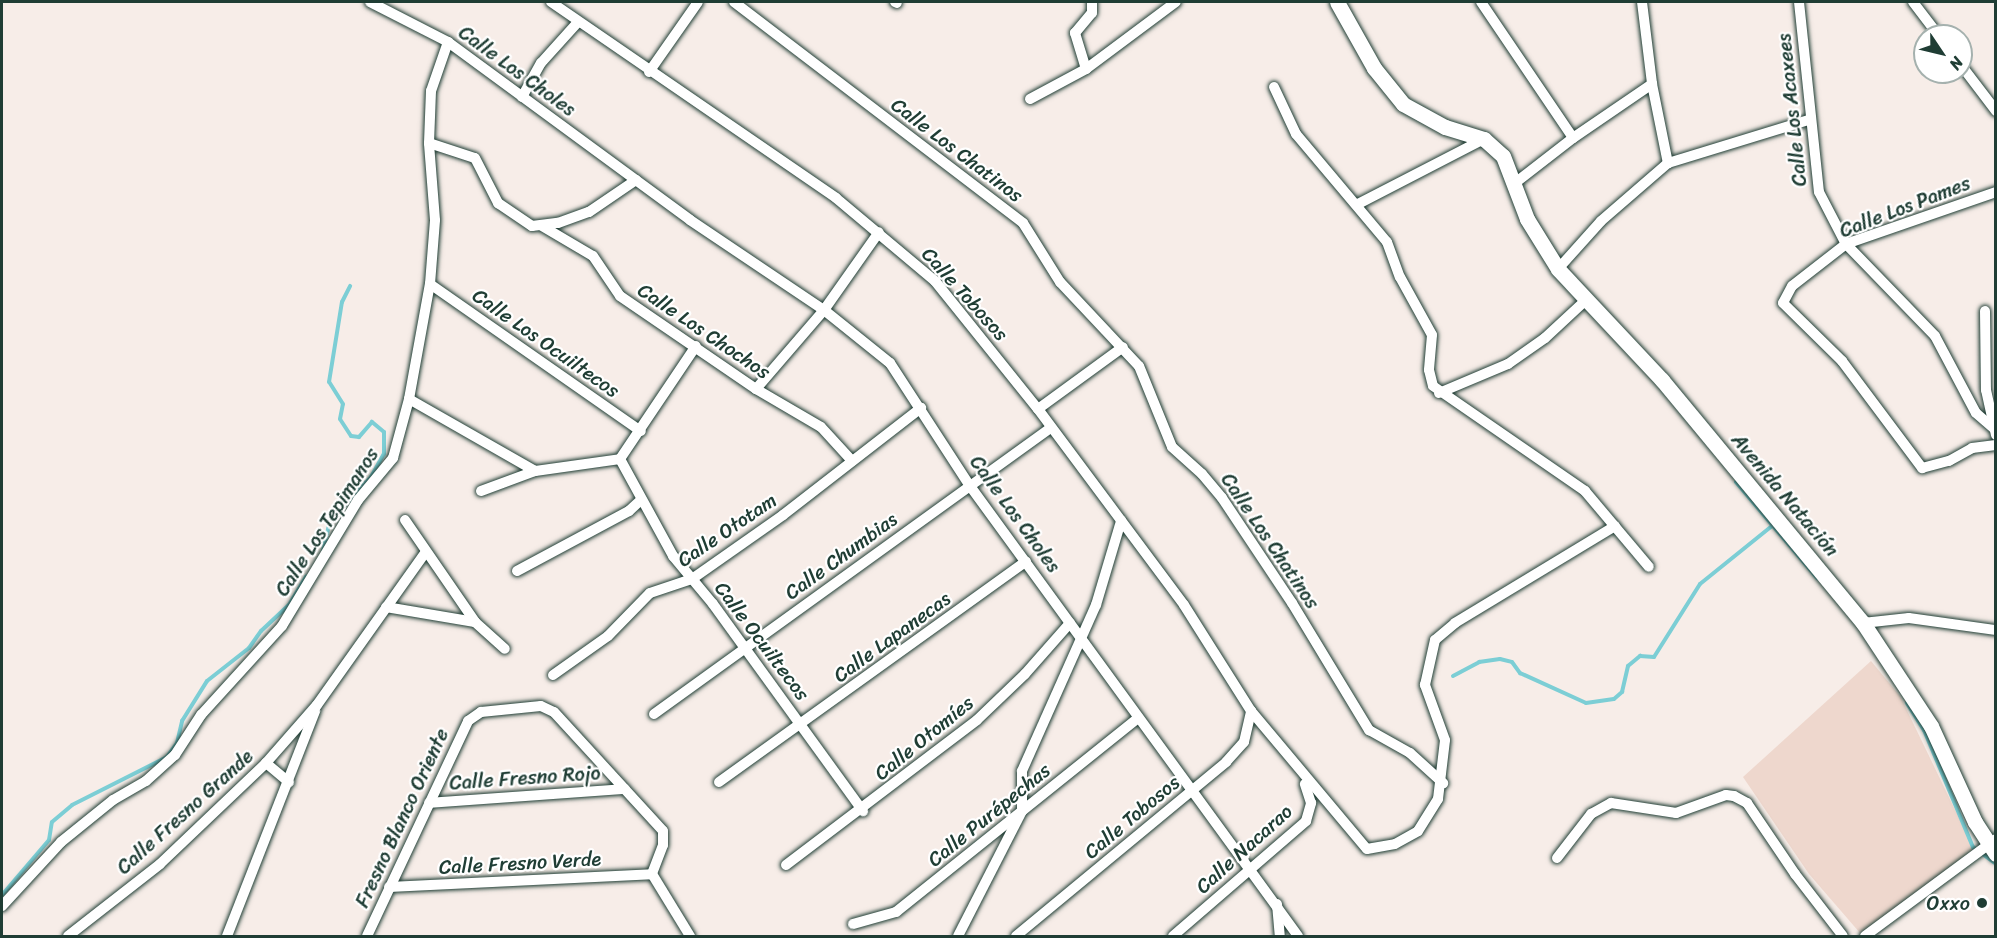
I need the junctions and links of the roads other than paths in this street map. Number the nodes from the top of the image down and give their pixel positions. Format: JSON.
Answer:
{"nodes":[{"id":1,"x":370,"y":2,"type":"edge"},
{"id":2,"x":551,"y":2,"type":"edge"},
{"id":3,"x":698,"y":2,"type":"edge"},
{"id":4,"x":734,"y":2,"type":"edge"},
{"id":5,"x":1092,"y":2,"type":"edge"},
{"id":6,"x":1176,"y":2,"type":"edge"},
{"id":7,"x":1337,"y":2,"type":"edge"},
{"id":8,"x":1481,"y":2,"type":"edge"},
{"id":9,"x":1642,"y":2,"type":"edge"},
{"id":10,"x":1799,"y":2,"type":"edge"},
{"id":11,"x":1913,"y":2,"type":"edge"},
{"id":12,"x":578,"y":22,"type":"junction"},
{"id":13,"x":1930,"y":24,"type":"edge"},
{"id":14,"x":448,"y":42,"type":"junction"},
{"id":15,"x":1086,"y":69,"type":"junction"},
{"id":16,"x":649,"y":72,"type":"junction"},
{"id":17,"x":1973,"y":81,"type":"edge"},
{"id":18,"x":1652,"y":84,"type":"junction"},
{"id":19,"x":1274,"y":87,"type":"dead end"},
{"id":20,"x":1983,"y":94,"type":"junction"},
{"id":21,"x":522,"y":97,"type":"junction"},
{"id":22,"x":1030,"y":99,"type":"dead end"},
{"id":23,"x":1995,"y":100,"type":"edge"},
{"id":24,"x":1995,"y":111,"type":"edge"},
{"id":25,"x":1809,"y":120,"type":"junction"},
{"id":26,"x":1572,"y":138,"type":"junction"},
{"id":27,"x":1484,"y":139,"type":"junction"},
{"id":28,"x":429,"y":143,"type":"junction"},
{"id":29,"x":1668,"y":163,"type":"junction"},
{"id":30,"x":636,"y":180,"type":"junction"},
{"id":31,"x":1515,"y":183,"type":"junction"},
{"id":32,"x":1995,"y":192,"type":"edge"},
{"id":33,"x":1358,"y":204,"type":"junction"},
{"id":34,"x":542,"y":226,"type":"junction"},
{"id":35,"x":879,"y":232,"type":"junction"},
{"id":36,"x":1846,"y":244,"type":"junction"},
{"id":37,"x":1558,"y":269,"type":"junction"},
{"id":38,"x":430,"y":284,"type":"junction"},
{"id":39,"x":1586,"y":300,"type":"junction"},
{"id":40,"x":824,"y":310,"type":"junction"},
{"id":41,"x":1985,"y":311,"type":"dead end"},
{"id":42,"x":696,"y":346,"type":"junction"},
{"id":43,"x":1122,"y":347,"type":"junction"},
{"id":44,"x":756,"y":388,"type":"junction"},
{"id":45,"x":1439,"y":393,"type":"junction"},
{"id":46,"x":410,"y":399,"type":"junction"},
{"id":47,"x":921,"y":408,"type":"junction"},
{"id":48,"x":1038,"y":409,"type":"junction"},
{"id":49,"x":1050,"y":428,"type":"junction"},
{"id":50,"x":641,"y":431,"type":"junction"},
{"id":51,"x":1994,"y":431,"type":"edge"},
{"id":52,"x":1995,"y":445,"type":"edge"},
{"id":53,"x":621,"y":459,"type":"junction"},
{"id":54,"x":852,"y":460,"type":"junction"},
{"id":55,"x":535,"y":471,"type":"junction"},
{"id":56,"x":970,"y":486,"type":"junction"},
{"id":57,"x":481,"y":491,"type":"dead end"},
{"id":58,"x":641,"y":500,"type":"junction"},
{"id":59,"x":405,"y":520,"type":"dead end"},
{"id":60,"x":1121,"y":521,"type":"junction"},
{"id":61,"x":1615,"y":526,"type":"junction"},
{"id":62,"x":425,"y":554,"type":"junction"},
{"id":63,"x":1026,"y":561,"type":"junction"},
{"id":64,"x":1649,"y":567,"type":"dead end"},
{"id":65,"x":517,"y":571,"type":"dead end"},
{"id":66,"x":692,"y":579,"type":"junction"},
{"id":67,"x":386,"y":607,"type":"junction"},
{"id":68,"x":475,"y":622,"type":"junction"},
{"id":69,"x":1070,"y":623,"type":"junction"},
{"id":70,"x":1863,"y":623,"type":"junction"},
{"id":71,"x":1995,"y":630,"type":"edge"},
{"id":72,"x":1081,"y":638,"type":"junction"},
{"id":73,"x":745,"y":647,"type":"junction"},
{"id":74,"x":505,"y":649,"type":"dead end"},
{"id":75,"x":553,"y":675,"type":"dead end"},
{"id":76,"x":317,"y":705,"type":"junction"},
{"id":77,"x":1251,"y":711,"type":"junction"},
{"id":78,"x":654,"y":714,"type":"dead end"},
{"id":79,"x":1138,"y":718,"type":"junction"},
{"id":80,"x":803,"y":725,"type":"junction"},
{"id":81,"x":266,"y":763,"type":"junction"},
{"id":82,"x":1302,"y":777,"type":"junction"},
{"id":83,"x":289,"y":782,"type":"junction"},
{"id":84,"x":719,"y":782,"type":"dead end"},
{"id":85,"x":1443,"y":783,"type":"junction"},
{"id":86,"x":624,"y":789,"type":"junction"},
{"id":87,"x":1193,"y":790,"type":"junction"},
{"id":88,"x":429,"y":803,"type":"junction"},
{"id":89,"x":863,"y":811,"type":"junction"},
{"id":90,"x":1022,"y":811,"type":"junction"},
{"id":91,"x":1993,"y":847,"type":"edge"},
{"id":92,"x":1557,"y":858,"type":"dead end"},
{"id":93,"x":786,"y":865,"type":"dead end"},
{"id":94,"x":1250,"y":869,"type":"junction"},
{"id":95,"x":652,"y":874,"type":"junction"},
{"id":96,"x":389,"y":887,"type":"junction"},
{"id":97,"x":1277,"y":903,"type":"junction"},
{"id":98,"x":2,"y":906,"type":"edge"},
{"id":99,"x":853,"y":924,"type":"dead end"},
{"id":100,"x":68,"y":936,"type":"edge"},
{"id":101,"x":227,"y":936,"type":"edge"},
{"id":102,"x":367,"y":936,"type":"edge"},
{"id":103,"x":690,"y":936,"type":"edge"},
{"id":104,"x":958,"y":936,"type":"edge"},
{"id":105,"x":1016,"y":936,"type":"edge"},
{"id":106,"x":1173,"y":936,"type":"edge"},
{"id":107,"x":1280,"y":936,"type":"edge"},
{"id":108,"x":1298,"y":936,"type":"edge"},
{"id":109,"x":1843,"y":936,"type":"edge"},
{"id":110,"x":1865,"y":936,"type":"edge"}],
"edges":[{"from":1,"to":14,"type":"street","name":"Calle Los Choles"},
{"from":2,"to":12,"type":"street","name":"Calle Tobosos"},
{"from":3,"to":16,"type":"street"},
{"from":4,"to":43,"type":"street","name":"Calle Los Chatinos"},
{"from":5,"to":15,"type":"street"},
{"from":6,"to":15,"type":"street"},
{"from":7,"to":27,"type":"street"},
{"from":8,"to":26,"type":"street"},
{"from":9,"to":18,"type":"street"},
{"from":10,"to":25,"type":"street","name":"Calle Los Acaxees"},
{"from":11,"to":13,"type":"street"},
{"from":12,"to":16,"type":"street","name":"Calle Tobosos"},
{"from":12,"to":21,"type":"street"},
{"from":14,"to":21,"type":"street","name":"Calle Los Choles"},
{"from":14,"to":28,"type":"street","name":"Calle Los Tepimanos"},
{"from":15,"to":22,"type":"street"},
{"from":16,"to":35,"type":"street","name":"Calle Tobosos"},
{"from":17,"to":20,"type":"street"},
{"from":18,"to":26,"type":"street"},
{"from":18,"to":29,"type":"street"},
{"from":19,"to":33,"type":"street"},
{"from":20,"to":23,"type":"street"},
{"from":20,"to":24,"type":"street"},
{"from":21,"to":30,"type":"street","name":"Calle Los Choles"},
{"from":25,"to":29,"type":"street"},
{"from":25,"to":36,"type":"street","name":"Calle Los Acaxees"},
{"from":26,"to":31,"type":"street"},
{"from":27,"to":31,"type":"street","name":"Avenida Natación"},
{"from":27,"to":33,"type":"street"},
{"from":28,"to":34,"type":"street"},
{"from":28,"to":38,"type":"street","name":"Calle Los Tepimanos"},
{"from":29,"to":37,"type":"street"},
{"from":30,"to":34,"type":"street"},
{"from":30,"to":40,"type":"street","name":"Calle Los Choles"},
{"from":31,"to":37,"type":"street","name":"Avenida Natación"},
{"from":32,"to":36,"type":"street","name":"Calle Los Pames"},
{"from":33,"to":45,"type":"street"},
{"from":34,"to":42,"type":"street","name":"Calle Los Chochos"},
{"from":35,"to":40,"type":"street"},
{"from":35,"to":48,"type":"street","name":"Calle Tobosos"},
{"from":36,"to":51,"type":"street","name":"Calle Los Acaxees"},
{"from":36,"to":52,"type":"street","name":"Calle Los Pames"},
{"from":37,"to":39,"type":"street","name":"Avenida Natación"},
{"from":38,"to":46,"type":"street","name":"Calle Los Tepimanos"},
{"from":38,"to":50,"type":"street","name":"Calle Los Ocuiltecos"},
{"from":39,"to":45,"type":"street"},
{"from":39,"to":70,"type":"street","name":"Avenida Natación"},
{"from":40,"to":44,"type":"street"},
{"from":40,"to":47,"type":"street","name":"Calle Los Choles"},
{"from":41,"to":51,"type":"street"},
{"from":42,"to":44,"type":"street","name":"Calle Los Chochos"},
{"from":42,"to":50,"type":"street"},
{"from":43,"to":48,"type":"street"},
{"from":43,"to":85,"type":"street","name":"Calle Los Chatinos"},
{"from":44,"to":54,"type":"street","name":"Calle Los Chochos"},
{"from":45,"to":61,"type":"street"},
{"from":46,"to":55,"type":"street"},
{"from":46,"to":98,"type":"street","name":"Calle Los Tepimanos"},
{"from":47,"to":54,"type":"street","name":"Calle Ototam"},
{"from":47,"to":56,"type":"street","name":"Calle Los Choles"},
{"from":48,"to":49,"type":"street","name":"Calle Tobosos"},
{"from":49,"to":56,"type":"street","name":"Calle Chumbias"},
{"from":49,"to":60,"type":"street","name":"Calle Tobosos"},
{"from":50,"to":53,"type":"street"},
{"from":53,"to":55,"type":"street"},
{"from":53,"to":58,"type":"street","name":"Calle Ocuiltecos"},
{"from":54,"to":66,"type":"street","name":"Calle Ototam"},
{"from":55,"to":57,"type":"street"},
{"from":56,"to":63,"type":"street","name":"Calle Los Choles"},
{"from":56,"to":73,"type":"street","name":"Calle Chumbias"},
{"from":58,"to":65,"type":"street"},
{"from":58,"to":66,"type":"street","name":"Calle Ocuiltecos"},
{"from":59,"to":62,"type":"street"},
{"from":60,"to":72,"type":"street"},
{"from":60,"to":77,"type":"street","name":"Calle Tobosos"},
{"from":61,"to":64,"type":"street"},
{"from":61,"to":85,"type":"street"},
{"from":62,"to":67,"type":"street","name":"Calle Fresno Grande"},
{"from":62,"to":68,"type":"street"},
{"from":63,"to":69,"type":"street","name":"Calle Los Choles"},
{"from":63,"to":80,"type":"street","name":"Calle Lapanecas"},
{"from":66,"to":73,"type":"street","name":"Calle Ocuiltecos"},
{"from":66,"to":75,"type":"street","name":"Calle Ototam"},
{"from":67,"to":68,"type":"street"},
{"from":67,"to":76,"type":"street","name":"Calle Fresno Grande"},
{"from":68,"to":74,"type":"street"},
{"from":69,"to":72,"type":"street","name":"Calle Los Choles"},
{"from":69,"to":89,"type":"street","name":"Calle Otomíes"},
{"from":70,"to":71,"type":"street"},
{"from":70,"to":91,"type":"street","name":"Avenida Natación"},
{"from":72,"to":79,"type":"street","name":"Calle Los Choles"},
{"from":72,"to":90,"type":"street"},
{"from":73,"to":78,"type":"street","name":"Calle Chumbias"},
{"from":73,"to":80,"type":"street","name":"Calle Ocuiltecos"},
{"from":76,"to":81,"type":"street","name":"Calle Fresno Grande"},
{"from":76,"to":83,"type":"street","name":"Calle Fresno Grande"},
{"from":77,"to":82,"type":"street","name":"Calle Tobosos"},
{"from":77,"to":87,"type":"street","name":"Calle Tobosos"},
{"from":79,"to":87,"type":"street","name":"Calle Los Choles"},
{"from":79,"to":90,"type":"street","name":"Calle Purépechas"},
{"from":80,"to":84,"type":"street","name":"Calle Lapanecas"},
{"from":80,"to":89,"type":"street","name":"Calle Ocuiltecos"},
{"from":81,"to":83,"type":"street"},
{"from":81,"to":100,"type":"street","name":"Calle Fresno Grande"},
{"from":82,"to":85,"type":"street","name":"Calle Tobosos"},
{"from":82,"to":94,"type":"street","name":"Calle Nacarao"},
{"from":83,"to":101,"type":"street","name":"Calle Fresno Grande"},
{"from":86,"to":88,"type":"street","name":"Calle Fresno Rojo"},
{"from":86,"to":88,"type":"street","name":"Fresno Blanco Oriente"},
{"from":86,"to":95,"type":"street"},
{"from":87,"to":94,"type":"street","name":"Calle Los Choles"},
{"from":87,"to":105,"type":"street","name":"Calle Tobosos"},
{"from":88,"to":96,"type":"street","name":"Fresno Blanco Oriente"},
{"from":89,"to":93,"type":"street","name":"Calle Otomíes"},
{"from":90,"to":99,"type":"street","name":"Calle Purépechas"},
{"from":90,"to":104,"type":"street"},
{"from":91,"to":110,"type":"street"},
{"from":92,"to":109,"type":"street"},
{"from":94,"to":97,"type":"street","name":"Calle Los Choles"},
{"from":94,"to":106,"type":"street","name":"Calle Nacarao"},
{"from":95,"to":96,"type":"street","name":"Calle Fresno Verde"},
{"from":95,"to":103,"type":"street"},
{"from":96,"to":102,"type":"street","name":"Fresno Blanco Oriente"},
{"from":97,"to":107,"type":"street"},
{"from":97,"to":108,"type":"street","name":"Calle Los Choles"}]}
